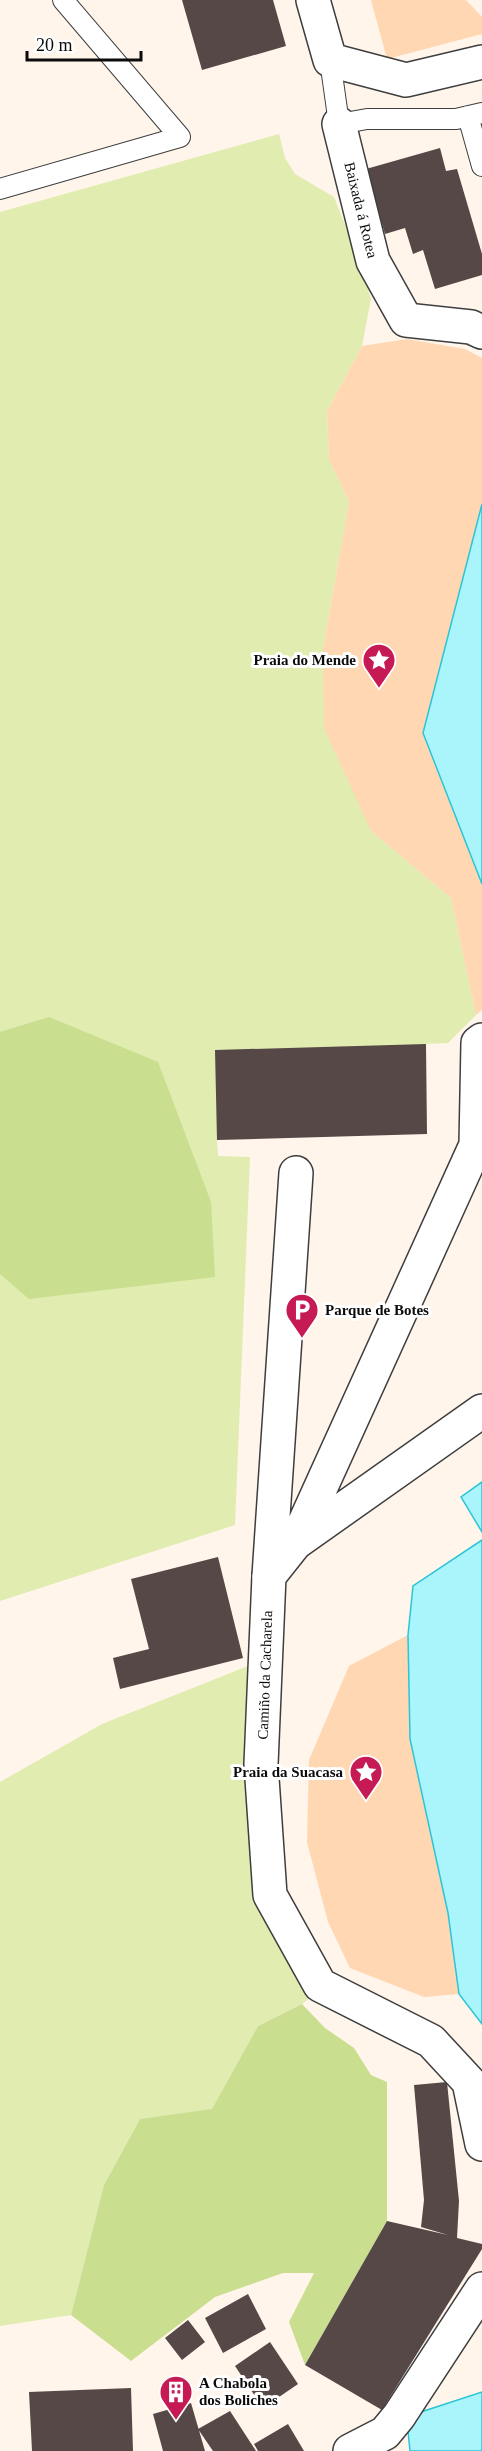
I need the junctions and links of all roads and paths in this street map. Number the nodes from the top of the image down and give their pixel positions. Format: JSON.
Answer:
{"nodes":[{"id":1,"x":63,"y":0,"type":"edge"},
{"id":2,"x":313,"y":0,"type":"edge"},
{"id":3,"x":330,"y":60,"type":"junction"},
{"id":4,"x":482,"y":62,"type":"edge"},
{"id":5,"x":475,"y":114,"type":"edge"},
{"id":6,"x":339,"y":124,"type":"junction"},
{"id":7,"x":482,"y":166,"type":"edge"},
{"id":8,"x":0,"y":189,"type":"edge"},
{"id":9,"x":482,"y":332,"type":"edge"},
{"id":10,"x":482,"y":1040,"type":"edge"},
{"id":11,"x":296,"y":1173,"type":"dead end"},
{"id":12,"x":482,"y":1411,"type":"edge"},
{"id":13,"x":296,"y":1542,"type":"junction"},
{"id":14,"x":269,"y":1576,"type":"junction"},
{"id":15,"x":482,"y":2144,"type":"edge"},
{"id":16,"x":482,"y":2289,"type":"edge"},
{"id":17,"x":350,"y":2451,"type":"edge"}],
"edges":[{"from":1,"to":8,"type":"lane"},
{"from":2,"to":3,"type":"street"},
{"from":3,"to":4,"type":"street"},
{"from":3,"to":6,"type":"lane"},
{"from":5,"to":6,"type":"lane"},
{"from":5,"to":7,"type":"lane"},
{"from":6,"to":9,"type":"street","name":"Baixada á Rotea"},
{"from":10,"to":13,"type":"street"},
{"from":11,"to":14,"type":"street","name":"Camiño da Cacharela"},
{"from":12,"to":13,"type":"street"},
{"from":13,"to":14,"type":"street"},
{"from":14,"to":15,"type":"street","name":"Camiño da Cacharela"},
{"from":16,"to":17,"type":"street"}]}
